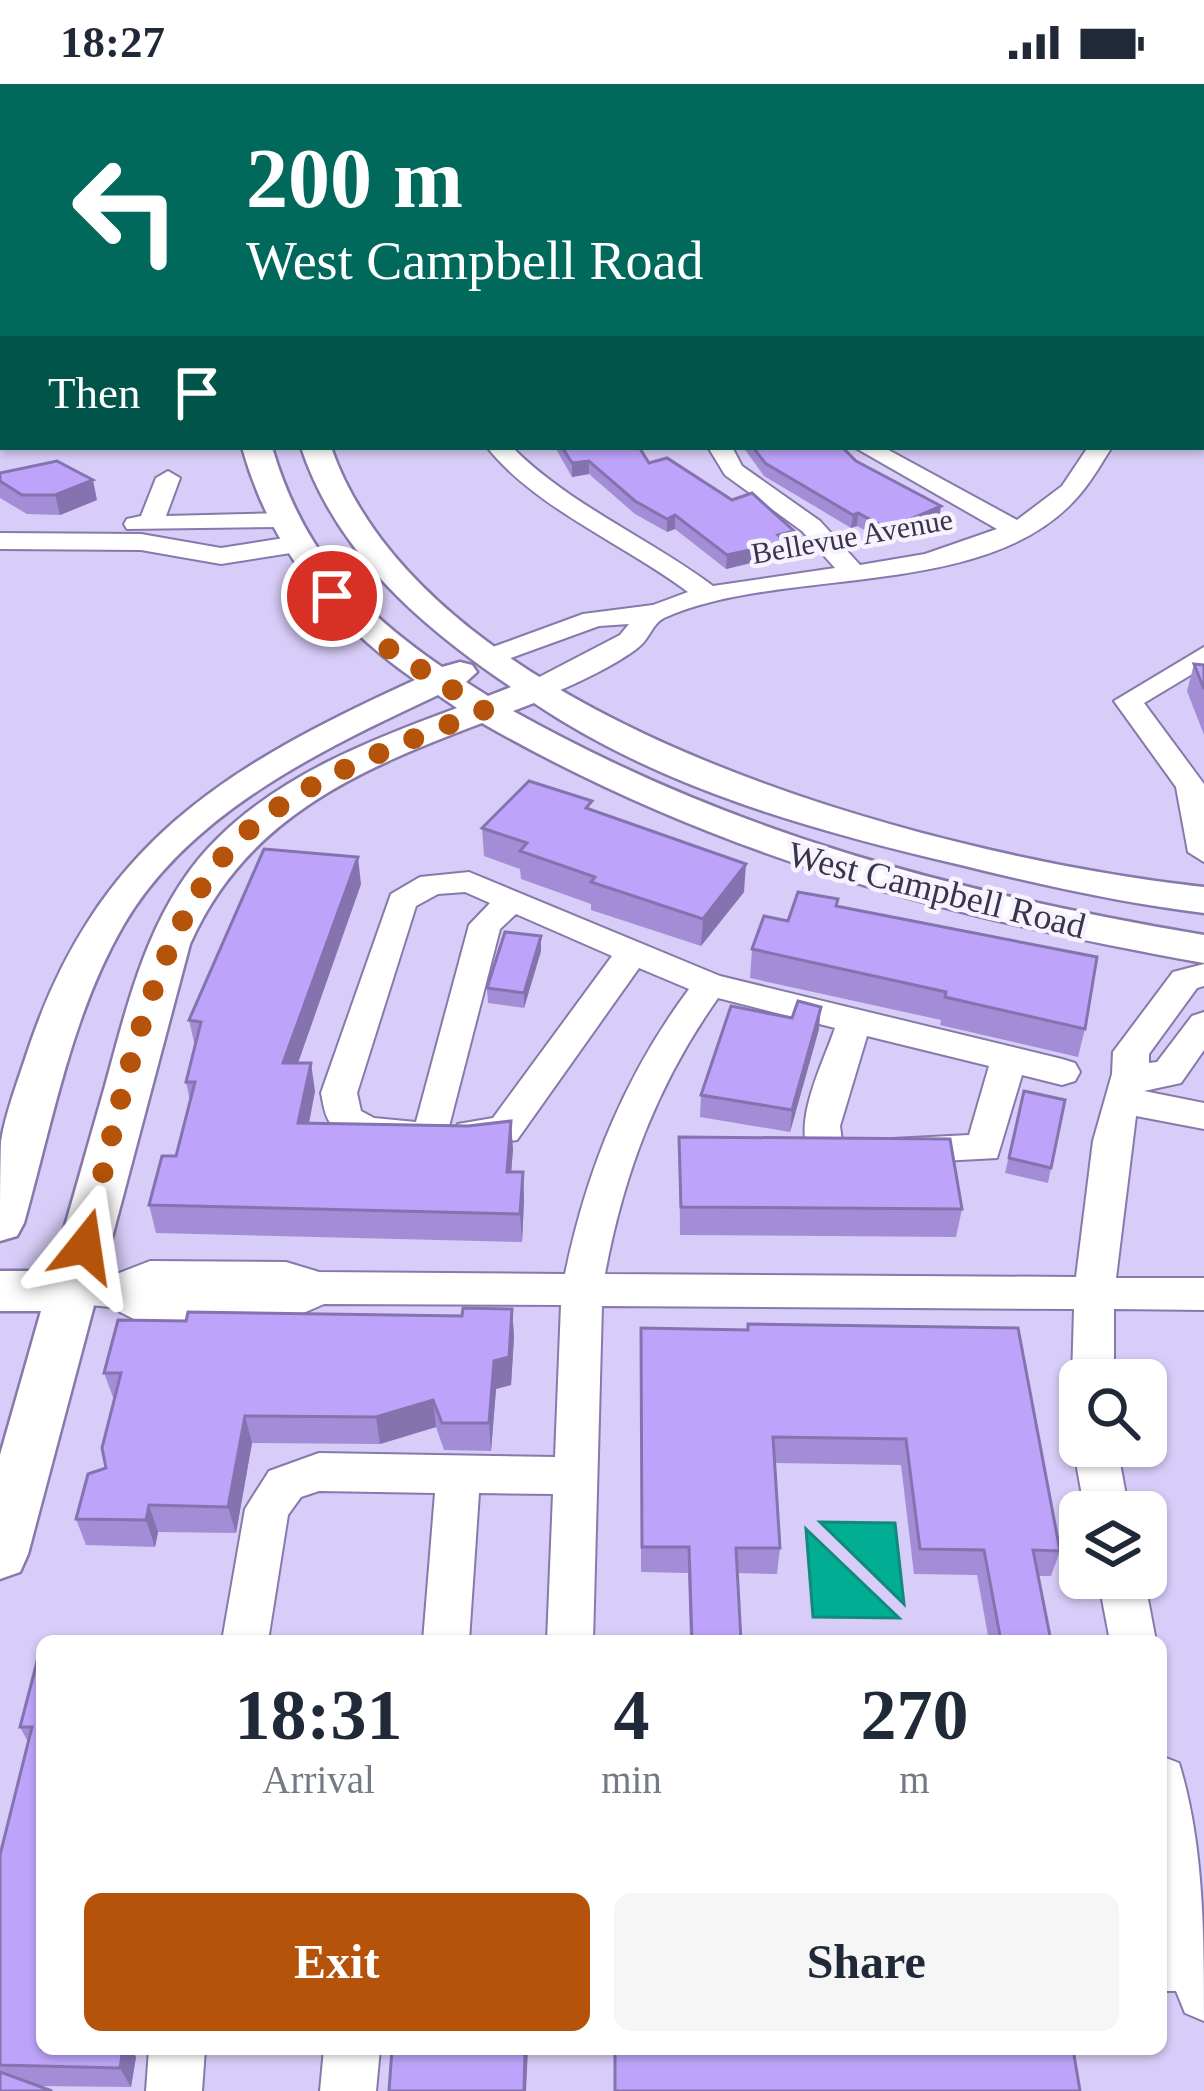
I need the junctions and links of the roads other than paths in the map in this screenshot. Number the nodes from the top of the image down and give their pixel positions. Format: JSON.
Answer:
{"nodes":[{"id":1,"x":258,"y":450,"type":"edge"},
{"id":2,"x":317,"y":450,"type":"edge"},
{"id":3,"x":502,"y":450,"type":"edge"},
{"id":4,"x":722,"y":450,"type":"edge"},
{"id":5,"x":871,"y":450,"type":"edge"},
{"id":6,"x":1099,"y":450,"type":"edge"},
{"id":7,"x":168,"y":478,"type":"dead end"},
{"id":8,"x":0,"y":524,"type":"edge"},
{"id":9,"x":150,"y":524,"type":"junction"},
{"id":10,"x":1018,"y":530,"type":"junction"},
{"id":11,"x":290,"y":532,"type":"junction"},
{"id":12,"x":0,"y":541,"type":"edge"},
{"id":13,"x":852,"y":572,"type":"junction"},
{"id":14,"x":707,"y":596,"type":"junction"},
{"id":15,"x":650,"y":614,"type":"junction"},
{"id":16,"x":386,"y":647,"type":"junction"},
{"id":17,"x":1204,"y":655,"type":"edge"},
{"id":18,"x":490,"y":658,"type":"junction"},
{"id":19,"x":438,"y":682,"type":"junction"},
{"id":20,"x":534,"y":691,"type":"junction"},
{"id":21,"x":484,"y":710,"type":"junction"},
{"id":22,"x":379,"y":712,"type":"junction"},
{"id":23,"x":1198,"y":787,"type":"edge"},
{"id":24,"x":1204,"y":852,"type":"edge"},
{"id":25,"x":512,"y":900,"type":"junction"},
{"id":26,"x":1204,"y":900,"type":"edge"},
{"id":27,"x":1204,"y":949,"type":"edge"},
{"id":28,"x":634,"y":952,"type":"junction"},
{"id":29,"x":1204,"y":975,"type":"edge"},
{"id":30,"x":710,"y":985,"type":"junction"},
{"id":31,"x":1167,"y":1004,"type":"junction"},
{"id":32,"x":854,"y":1022,"type":"junction"},
{"id":33,"x":1204,"y":1022,"type":"edge"},
{"id":34,"x":1008,"y":1061,"type":"junction"},
{"id":35,"x":1062,"y":1072,"type":"dead end"},
{"id":36,"x":1128,"y":1088,"type":"junction"},
{"id":37,"x":1204,"y":1116,"type":"edge"},
{"id":38,"x":432,"y":1132,"type":"junction"},
{"id":39,"x":824,"y":1149,"type":"junction"},
{"id":40,"x":779,"y":1150,"type":"edge"},
{"id":41,"x":0,"y":1223,"type":"edge"},
{"id":42,"x":0,"y":1291,"type":"edge"},
{"id":43,"x":95,"y":1291,"type":"junction"},
{"id":44,"x":582,"y":1291,"type":"junction"},
{"id":45,"x":1090,"y":1293,"type":"junction"},
{"id":46,"x":1204,"y":1294,"type":"edge"},
{"id":47,"x":1092,"y":1359,"type":"edge"},
{"id":48,"x":458,"y":1475,"type":"junction"},
{"id":49,"x":575,"y":1476,"type":"junction"},
{"id":50,"x":0,"y":1554,"type":"edge"},
{"id":51,"x":1124,"y":1599,"type":"edge"},
{"id":52,"x":246,"y":1635,"type":"edge"},
{"id":53,"x":446,"y":1635,"type":"edge"},
{"id":54,"x":570,"y":1635,"type":"edge"},
{"id":55,"x":1132,"y":1635,"type":"edge"},
{"id":56,"x":1167,"y":1823,"type":"edge"},
{"id":57,"x":1188,"y":1974,"type":"edge"},
{"id":58,"x":177,"y":2055,"type":"edge"},
{"id":59,"x":351,"y":2055,"type":"edge"},
{"id":60,"x":174,"y":2091,"type":"edge"},
{"id":61,"x":348,"y":2091,"type":"edge"}],
"edges":[{"from":1,"to":11,"type":"main road","name":"West Campbell Road"},
{"from":2,"to":18,"type":"main road","name":"West Campbell Road"},
{"from":3,"to":14,"type":"street"},
{"from":4,"to":13,"type":"street"},
{"from":5,"to":10,"type":"street"},
{"from":6,"to":10,"type":"street","name":"Bellevue Avenue"},
{"from":7,"to":9,"type":"street"},
{"from":8,"to":9,"type":"street"},
{"from":9,"to":11,"type":"street"},
{"from":10,"to":13,"type":"street","name":"Bellevue Avenue"},
{"from":11,"to":12,"type":"street"},
{"from":11,"to":16,"type":"main road","name":"West Campbell Road"},
{"from":13,"to":14,"type":"street","name":"Bellevue Avenue"},
{"from":14,"to":15,"type":"street","name":"Bellevue Avenue"},
{"from":15,"to":18,"type":"street","name":"Bellevue Avenue"},
{"from":15,"to":20,"type":"street","name":"Bellevue Avenue"},
{"from":16,"to":19,"type":"main road","name":"West Campbell Road"},
{"from":16,"to":22,"type":"main road"},
{"from":17,"to":23,"type":"street"},
{"from":18,"to":19,"type":"main road"},
{"from":18,"to":20,"type":"main road","name":"West Campbell Road"},
{"from":19,"to":21,"type":"main road","name":"West Campbell Road"},
{"from":19,"to":22,"type":"main road"},
{"from":20,"to":21,"type":"main road"},
{"from":20,"to":26,"type":"main road","name":"West Campbell Road"},
{"from":21,"to":27,"type":"main road","name":"West Campbell Road"},
{"from":21,"to":43,"type":"main road"},
{"from":22,"to":41,"type":"main road"},
{"from":23,"to":24,"type":"street"},
{"from":25,"to":28,"type":"street"},
{"from":25,"to":38,"type":"street"},
{"from":25,"to":38,"type":"street"},
{"from":28,"to":30,"type":"street"},
{"from":28,"to":38,"type":"street"},
{"from":29,"to":31,"type":"street"},
{"from":30,"to":32,"type":"street"},
{"from":30,"to":44,"type":"street"},
{"from":31,"to":33,"type":"street"},
{"from":31,"to":36,"type":"street"},
{"from":32,"to":34,"type":"street"},
{"from":32,"to":39,"type":"street"},
{"from":33,"to":36,"type":"street"},
{"from":34,"to":35,"type":"street"},
{"from":34,"to":39,"type":"street"},
{"from":36,"to":37,"type":"street"},
{"from":36,"to":45,"type":"street"},
{"from":39,"to":40,"type":"street"},
{"from":42,"to":43,"type":"main road"},
{"from":43,"to":44,"type":"street"},
{"from":43,"to":50,"type":"main road"},
{"from":44,"to":45,"type":"street"},
{"from":44,"to":49,"type":"street"},
{"from":45,"to":46,"type":"street"},
{"from":45,"to":47,"type":"street"},
{"from":48,"to":49,"type":"street"},
{"from":48,"to":52,"type":"street"},
{"from":48,"to":53,"type":"street"},
{"from":49,"to":54,"type":"street"},
{"from":51,"to":55,"type":"street"},
{"from":56,"to":57,"type":"street"},
{"from":58,"to":60,"type":"street"},
{"from":59,"to":61,"type":"street"}]}
